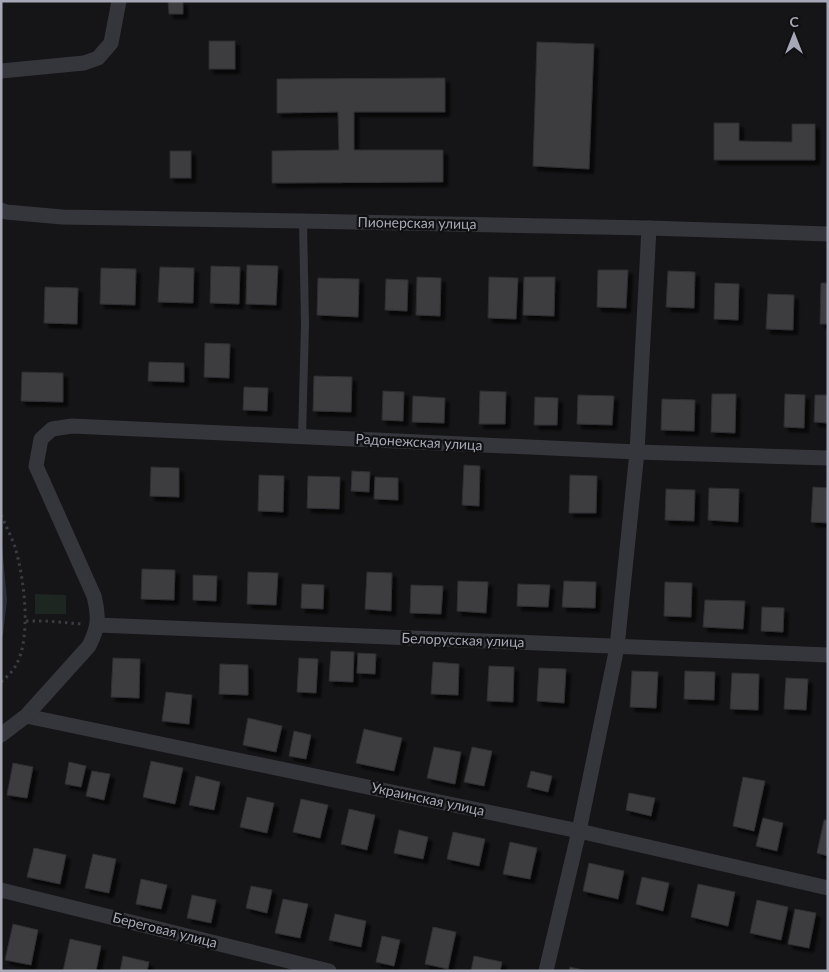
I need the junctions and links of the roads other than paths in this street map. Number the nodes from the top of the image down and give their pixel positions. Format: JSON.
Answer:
{"nodes":[{"id":1,"x":119,"y":1,"type":"edge"},
{"id":2,"x":1,"y":71,"type":"edge"},
{"id":3,"x":4,"y":211,"type":"edge"},
{"id":4,"x":304,"y":221,"type":"junction"},
{"id":5,"x":649,"y":228,"type":"junction"},
{"id":6,"x":828,"y":234,"type":"edge"},
{"id":7,"x":302,"y":437,"type":"junction"},
{"id":8,"x":637,"y":452,"type":"junction"},
{"id":9,"x":828,"y":458,"type":"edge"},
{"id":10,"x":98,"y":626,"type":"junction"},
{"id":11,"x":617,"y":647,"type":"junction"},
{"id":12,"x":828,"y":655,"type":"edge"},
{"id":13,"x":26,"y":716,"type":"junction"},
{"id":14,"x":1,"y":735,"type":"edge"},
{"id":15,"x":579,"y":831,"type":"junction"},
{"id":16,"x":828,"y":888,"type":"edge"},
{"id":17,"x":1,"y":890,"type":"edge"},
{"id":18,"x":329,"y":971,"type":"edge"},
{"id":19,"x":546,"y":971,"type":"edge"}],
"edges":[{"from":1,"to":2,"type":"street"},
{"from":3,"to":4,"type":"street","name":"Пионерская улица"},
{"from":4,"to":5,"type":"street","name":"Пионерская улица"},
{"from":4,"to":7,"type":"lane"},
{"from":5,"to":6,"type":"street","name":"Пионерская улица"},
{"from":5,"to":8,"type":"street"},
{"from":7,"to":8,"type":"street","name":"Радонежская улица"},
{"from":7,"to":10,"type":"street","name":"Радонежская улица"},
{"from":8,"to":9,"type":"street","name":"Радонежская улица"},
{"from":8,"to":11,"type":"street"},
{"from":10,"to":11,"type":"street","name":"Белорусская улица"},
{"from":10,"to":13,"type":"street"},
{"from":11,"to":12,"type":"street","name":"Белорусская улица"},
{"from":11,"to":15,"type":"street"},
{"from":13,"to":14,"type":"street"},
{"from":13,"to":15,"type":"street","name":"Украинская улица"},
{"from":15,"to":16,"type":"street","name":"Украинская улица"},
{"from":15,"to":19,"type":"street"},
{"from":17,"to":18,"type":"street","name":"Береговая улица"}]}
